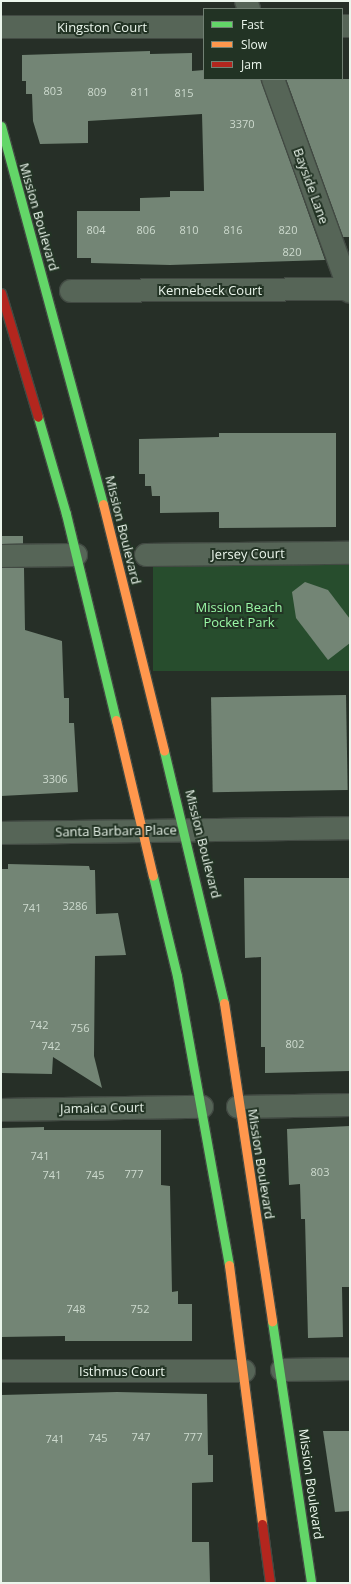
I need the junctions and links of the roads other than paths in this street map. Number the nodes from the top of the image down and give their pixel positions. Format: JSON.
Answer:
{"nodes":[{"id":1,"x":1,"y":27,"type":"edge"},
{"id":2,"x":203,"y":27,"type":"edge"},
{"id":3,"x":273,"y":80,"type":"edge"},
{"id":4,"x":1,"y":126,"type":"edge"},
{"id":5,"x":350,"y":290,"type":"edge"},
{"id":6,"x":70,"y":291,"type":"dead end"},
{"id":7,"x":1,"y":293,"type":"edge"},
{"id":8,"x":350,"y":553,"type":"edge"},
{"id":9,"x":146,"y":555,"type":"dead end"},
{"id":10,"x":1,"y":556,"type":"edge"},
{"id":11,"x":76,"y":556,"type":"junction"},
{"id":12,"x":350,"y":828,"type":"edge"},
{"id":13,"x":186,"y":830,"type":"junction"},
{"id":14,"x":141,"y":831,"type":"junction"},
{"id":15,"x":1,"y":833,"type":"edge"},
{"id":16,"x":350,"y":1105,"type":"edge"},
{"id":17,"x":202,"y":1107,"type":"junction"},
{"id":18,"x":238,"y":1107,"type":"junction"},
{"id":19,"x":1,"y":1110,"type":"edge"},
{"id":20,"x":350,"y":1369,"type":"edge"},
{"id":21,"x":282,"y":1370,"type":"junction"},
{"id":22,"x":1,"y":1371,"type":"edge"},
{"id":23,"x":244,"y":1371,"type":"junction"},
{"id":24,"x":270,"y":1583,"type":"edge"},
{"id":25,"x":311,"y":1583,"type":"edge"}],
"edges":[{"from":1,"to":2,"type":"street","name":"Kingston Court"},
{"from":3,"to":5,"type":"street","name":"Bayside Lane"},
{"from":4,"to":13,"type":"main road","name":"Mission Boulevard"},
{"from":5,"to":6,"type":"street","name":"Kennebeck Court"},
{"from":7,"to":11,"type":"main road"},
{"from":8,"to":9,"type":"street","name":"Jersey Court"},
{"from":10,"to":11,"type":"street"},
{"from":11,"to":14,"type":"main road"},
{"from":12,"to":13,"type":"street","name":"Santa Barbara Place"},
{"from":13,"to":14,"type":"street","name":"Santa Barbara Place"},
{"from":13,"to":18,"type":"main road","name":"Mission Boulevard"},
{"from":14,"to":15,"type":"street","name":"Santa Barbara Place"},
{"from":14,"to":17,"type":"main road"},
{"from":16,"to":18,"type":"street"},
{"from":17,"to":19,"type":"street","name":"Jamaica Court"},
{"from":17,"to":23,"type":"main road"},
{"from":18,"to":21,"type":"main road","name":"Mission Boulevard"},
{"from":20,"to":21,"type":"street"},
{"from":21,"to":25,"type":"main road","name":"Mission Boulevard"},
{"from":22,"to":23,"type":"street","name":"Isthmus Court"},
{"from":23,"to":24,"type":"main road"}]}
